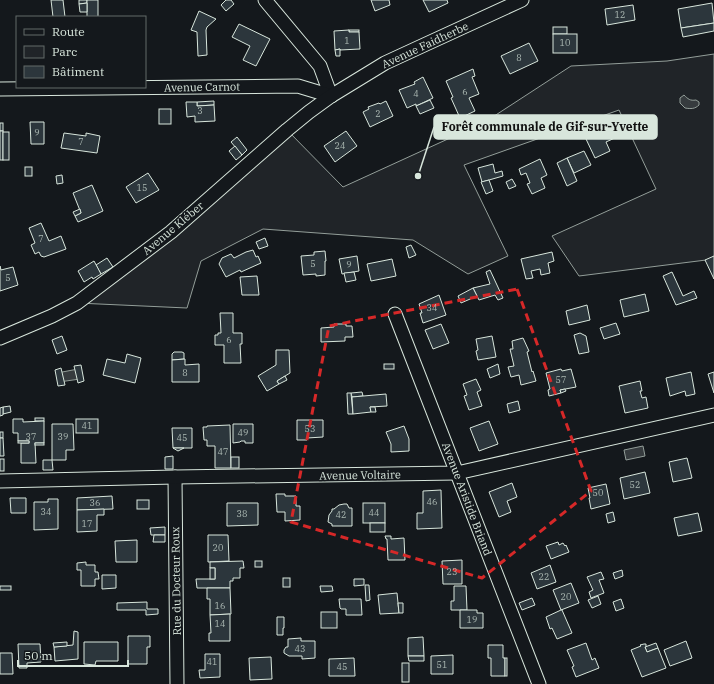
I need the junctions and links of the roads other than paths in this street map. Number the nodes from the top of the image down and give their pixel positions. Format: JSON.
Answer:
{"nodes":[{"id":1,"x":265,"y":0,"type":"edge"},
{"id":2,"x":522,"y":0,"type":"edge"},
{"id":3,"x":99,"y":88,"type":"edge"},
{"id":4,"x":146,"y":88,"type":"edge"},
{"id":5,"x":0,"y":89,"type":"edge"},
{"id":6,"x":331,"y":96,"type":"junction"},
{"id":7,"x":395,"y":314,"type":"dead end"},
{"id":8,"x":0,"y":338,"type":"edge"},
{"id":9,"x":714,"y":415,"type":"edge"},
{"id":10,"x":457,"y":474,"type":"junction"},
{"id":11,"x":175,"y":477,"type":"junction"},
{"id":12,"x":0,"y":481,"type":"edge"},
{"id":13,"x":177,"y":684,"type":"edge"},
{"id":14,"x":538,"y":684,"type":"edge"}],
"edges":[{"from":1,"to":6,"type":"street"},
{"from":2,"to":6,"type":"street","name":"Avenue Faidherbe"},
{"from":3,"to":5,"type":"street","name":"Avenue Carnot"},
{"from":4,"to":6,"type":"street","name":"Avenue Carnot"},
{"from":6,"to":8,"type":"street","name":"Avenue Kléber"},
{"from":7,"to":10,"type":"street","name":"Avenue Aristide Briand"},
{"from":9,"to":10,"type":"street","name":"Avenue Voltaire"},
{"from":10,"to":11,"type":"street","name":"Avenue Voltaire"},
{"from":10,"to":14,"type":"street","name":"Avenue Aristide Briand"},
{"from":11,"to":12,"type":"street","name":"Avenue Voltaire"},
{"from":11,"to":13,"type":"street","name":"Rue du Docteur Roux"}]}
